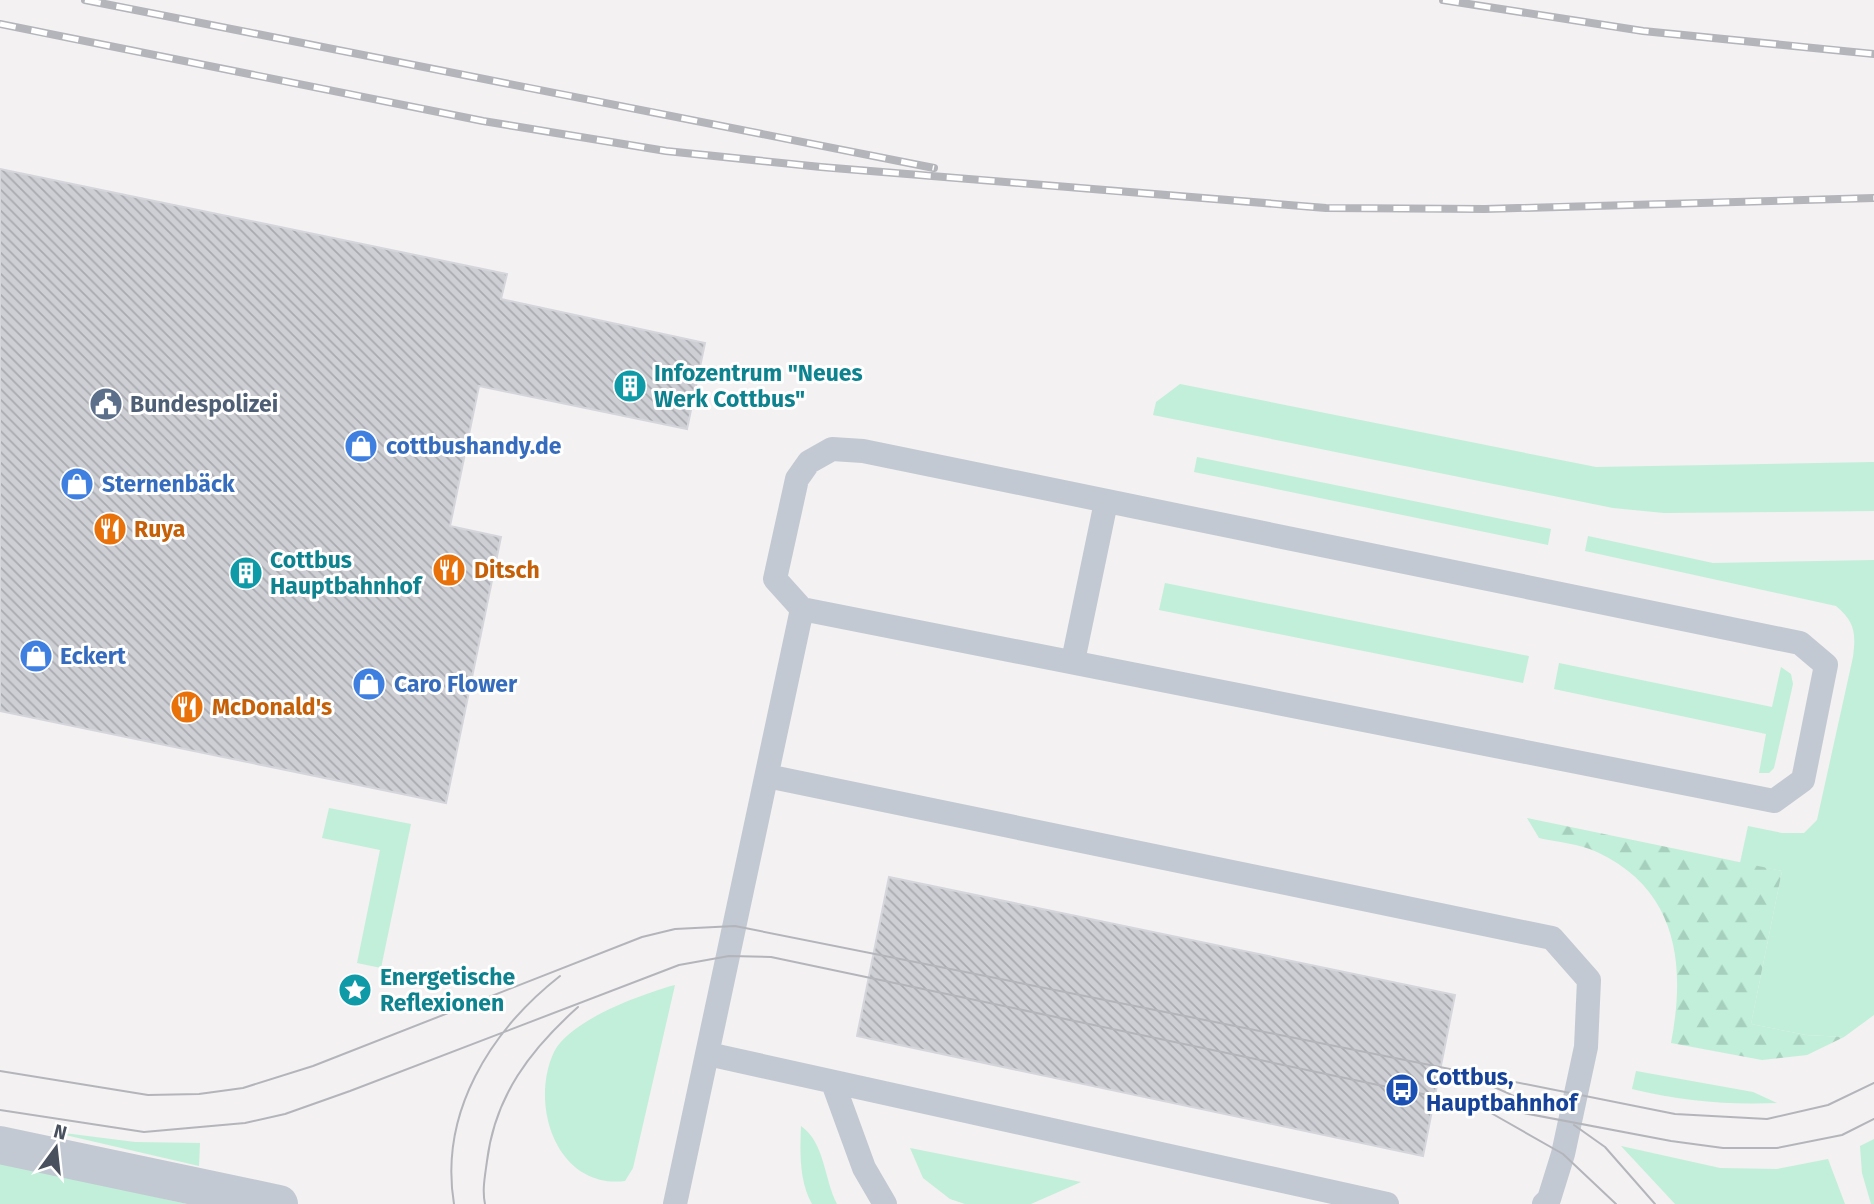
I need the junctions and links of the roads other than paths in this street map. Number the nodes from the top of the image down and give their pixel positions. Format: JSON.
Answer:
{"nodes":[{"id":1,"x":1106,"y":502,"type":"junction"},
{"id":2,"x":802,"y":609,"type":"junction"},
{"id":3,"x":1073,"y":661,"type":"junction"},
{"id":4,"x":767,"y":776,"type":"junction"},
{"id":5,"x":708,"y":1054,"type":"junction"},
{"id":6,"x":833,"y":1083,"type":"junction"},
{"id":7,"x":0,"y":1145,"type":"edge"},
{"id":8,"x":279,"y":1204,"type":"edge"},
{"id":9,"x":675,"y":1204,"type":"edge"},
{"id":10,"x":885,"y":1204,"type":"edge"},
{"id":11,"x":1387,"y":1204,"type":"edge"},
{"id":12,"x":1544,"y":1204,"type":"edge"}],
"edges":[{"from":1,"to":2,"type":"lane"},
{"from":1,"to":3,"type":"lane"},
{"from":1,"to":3,"type":"lane"},
{"from":2,"to":3,"type":"lane"},
{"from":2,"to":4,"type":"lane"},
{"from":4,"to":5,"type":"lane"},
{"from":4,"to":12,"type":"lane"},
{"from":5,"to":6,"type":"lane"},
{"from":5,"to":9,"type":"lane"},
{"from":6,"to":10,"type":"lane"},
{"from":6,"to":11,"type":"lane"},
{"from":7,"to":8,"type":"street"}]}
